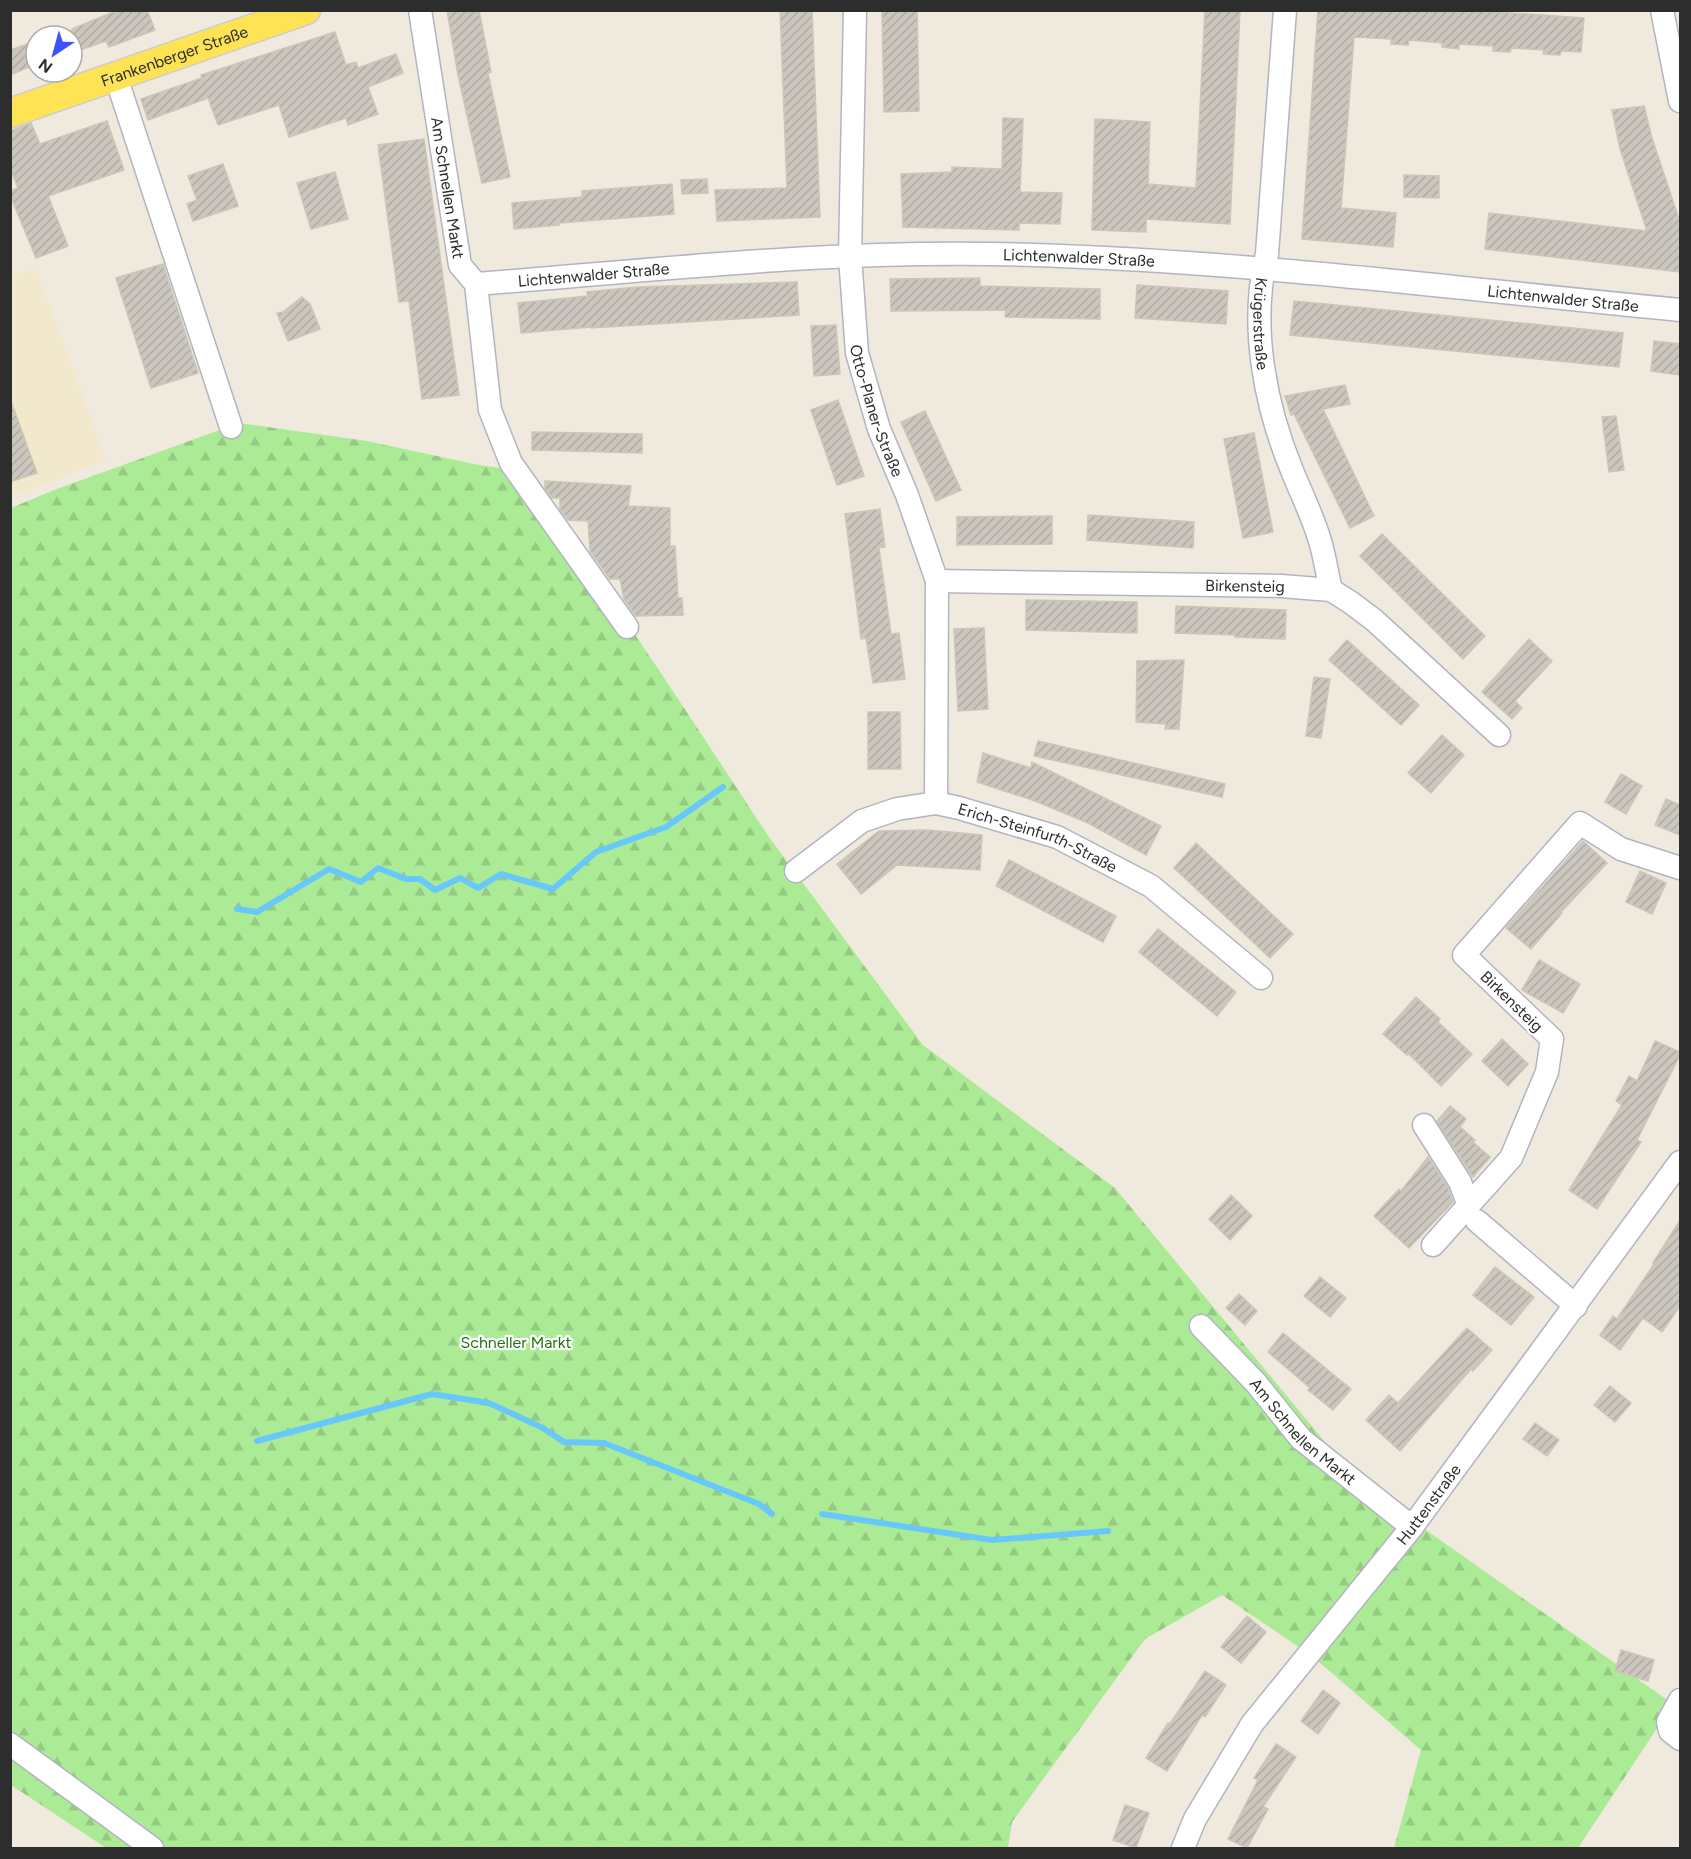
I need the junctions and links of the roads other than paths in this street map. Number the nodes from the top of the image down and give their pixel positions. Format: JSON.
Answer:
{"nodes":[{"id":1,"x":306,"y":10,"type":"edge"},
{"id":2,"x":420,"y":10,"type":"edge"},
{"id":3,"x":855,"y":10,"type":"edge"},
{"id":4,"x":1285,"y":10,"type":"edge"},
{"id":5,"x":1662,"y":10,"type":"edge"},
{"id":6,"x":116,"y":76,"type":"junction"},
{"id":7,"x":1680,"y":101,"type":"edge"},
{"id":8,"x":10,"y":113,"type":"edge"},
{"id":9,"x":850,"y":256,"type":"junction"},
{"id":10,"x":1263,"y":269,"type":"junction"},
{"id":11,"x":476,"y":284,"type":"junction"},
{"id":12,"x":1680,"y":309,"type":"edge"},
{"id":13,"x":231,"y":427,"type":"dead end"},
{"id":14,"x":937,"y":581,"type":"junction"},
{"id":15,"x":1331,"y":590,"type":"junction"},
{"id":16,"x":627,"y":627,"type":"dead end"},
{"id":17,"x":1498,"y":735,"type":"dead end"},
{"id":18,"x":936,"y":803,"type":"junction"},
{"id":19,"x":1680,"y":868,"type":"edge"},
{"id":20,"x":796,"y":871,"type":"dead end"},
{"id":21,"x":1261,"y":978,"type":"dead end"},
{"id":22,"x":1424,"y":1125,"type":"dead end"},
{"id":23,"x":1680,"y":1162,"type":"edge"},
{"id":24,"x":1473,"y":1214,"type":"junction"},
{"id":25,"x":1433,"y":1245,"type":"dead end"},
{"id":26,"x":1576,"y":1306,"type":"junction"},
{"id":27,"x":1201,"y":1326,"type":"dead end"},
{"id":28,"x":1412,"y":1527,"type":"junction"},
{"id":29,"x":1680,"y":1700,"type":"edge"},
{"id":30,"x":1680,"y":1739,"type":"edge"},
{"id":31,"x":10,"y":1744,"type":"edge"},
{"id":32,"x":152,"y":1848,"type":"edge"},
{"id":33,"x":1183,"y":1848,"type":"edge"}],
"edges":[{"from":1,"to":6,"type":"main road","name":"Frankenberger Straße"},
{"from":2,"to":11,"type":"street","name":"Am Schnellen Markt"},
{"from":3,"to":9,"type":"street","name":"Otto-Planer-Straße"},
{"from":4,"to":10,"type":"street","name":"Krügerstraße"},
{"from":5,"to":7,"type":"street"},
{"from":6,"to":8,"type":"main road","name":"Frankenberger Straße"},
{"from":6,"to":13,"type":"street"},
{"from":9,"to":10,"type":"street","name":"Lichtenwalder Straße"},
{"from":9,"to":11,"type":"street","name":"Lichtenwalder Straße"},
{"from":9,"to":14,"type":"street","name":"Otto-Planer-Straße"},
{"from":10,"to":12,"type":"street","name":"Lichtenwalder Straße"},
{"from":10,"to":15,"type":"street","name":"Krügerstraße"},
{"from":11,"to":16,"type":"street","name":"Am Schnellen Markt"},
{"from":14,"to":15,"type":"street","name":"Birkensteig"},
{"from":14,"to":18,"type":"street","name":"Otto-Planer-Straße"},
{"from":15,"to":17,"type":"street"},
{"from":18,"to":20,"type":"street","name":"Erich-Steinfurth-Straße"},
{"from":18,"to":21,"type":"street","name":"Erich-Steinfurth-Straße"},
{"from":19,"to":24,"type":"street","name":"Birkensteig"},
{"from":22,"to":24,"type":"street"},
{"from":23,"to":26,"type":"street","name":"Huttenstraße"},
{"from":24,"to":25,"type":"street","name":"Birkensteig"},
{"from":24,"to":26,"type":"street"},
{"from":26,"to":28,"type":"street","name":"Huttenstraße"},
{"from":27,"to":28,"type":"street","name":"Am Schnellen Markt"},
{"from":28,"to":33,"type":"street","name":"Huttenstraße"},
{"from":29,"to":30,"type":"street"},
{"from":31,"to":32,"type":"street"}]}
